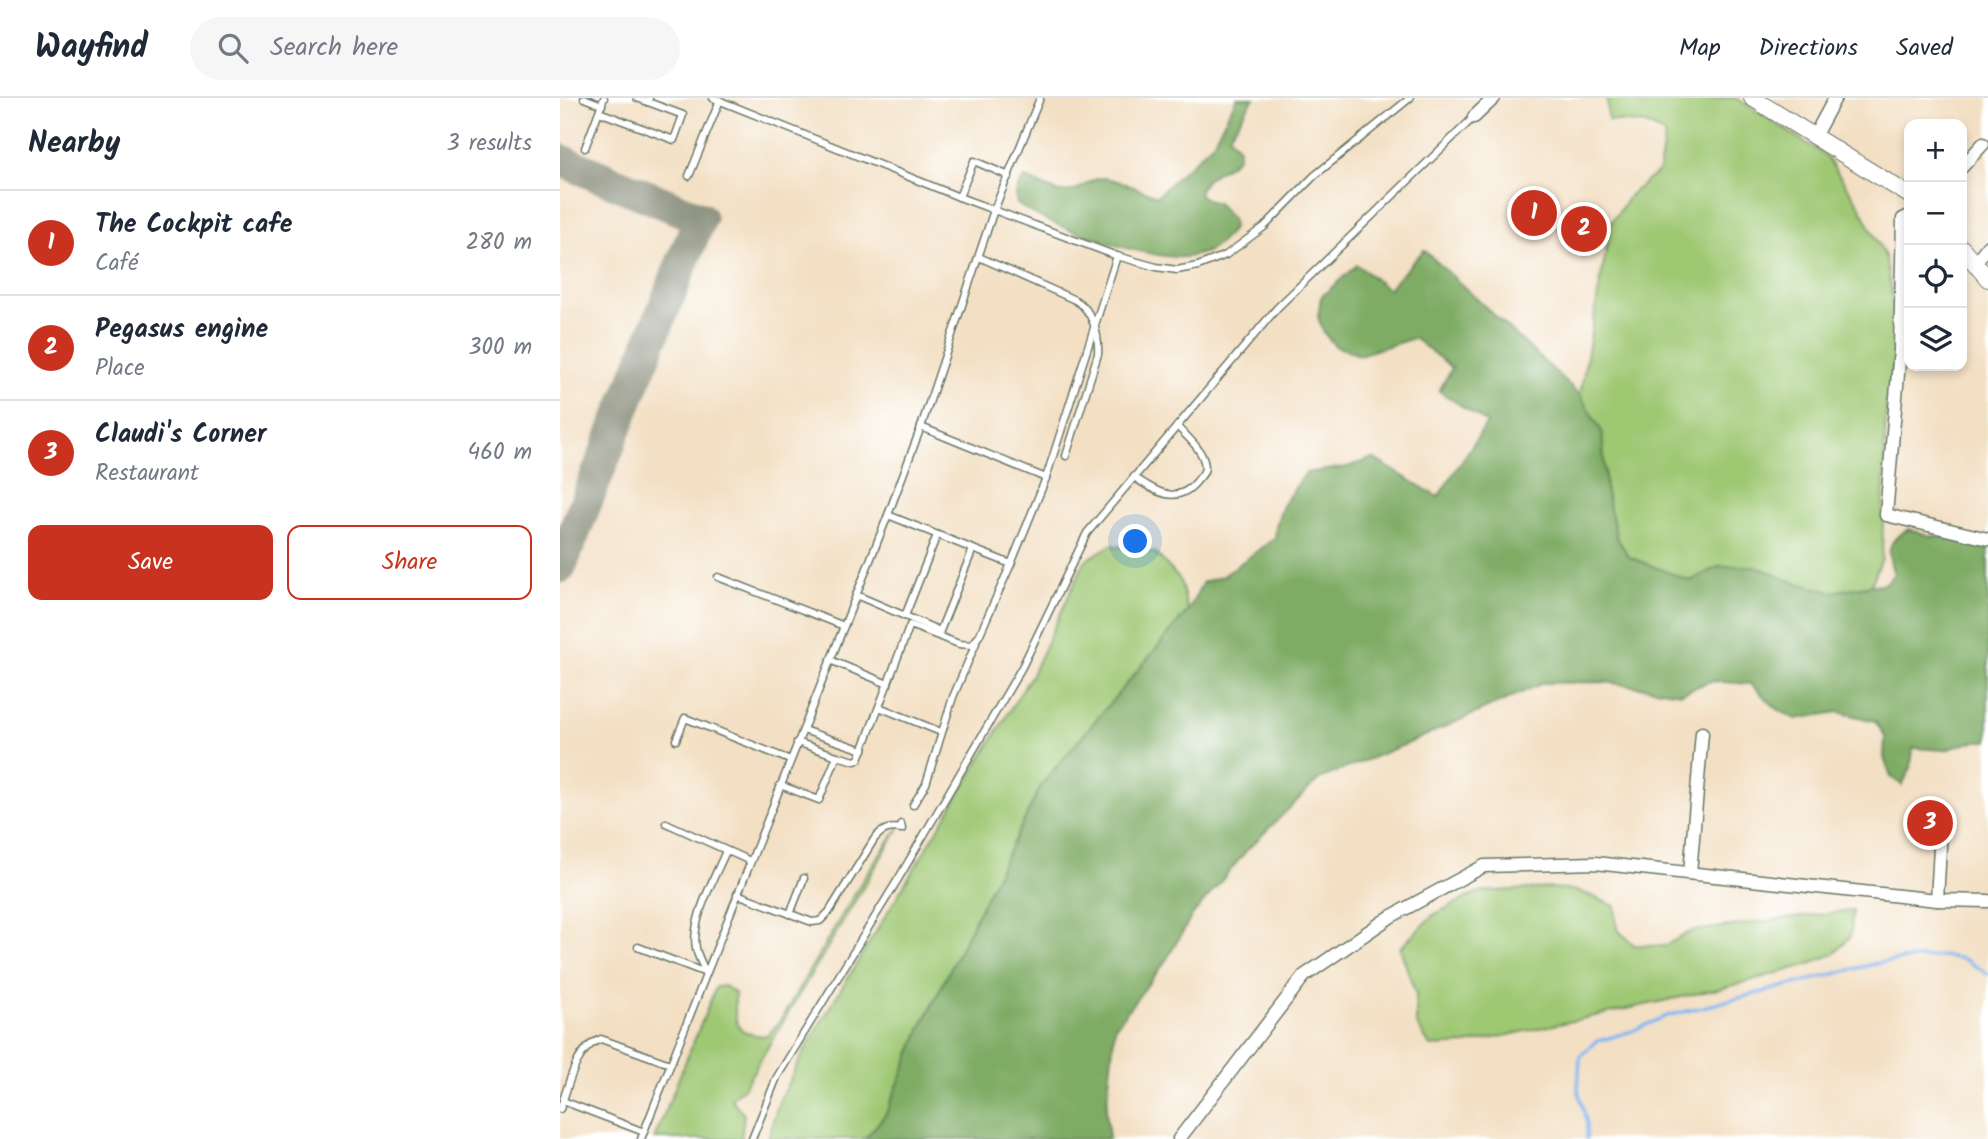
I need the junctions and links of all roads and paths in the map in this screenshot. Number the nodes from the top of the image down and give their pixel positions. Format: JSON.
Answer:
{"nodes":[{"id":1,"x":584,"y":98,"type":"edge"},
{"id":2,"x":637,"y":98,"type":"edge"},
{"id":3,"x":1040,"y":98,"type":"edge"},
{"id":4,"x":1410,"y":98,"type":"edge"},
{"id":5,"x":1493,"y":98,"type":"edge"},
{"id":6,"x":1752,"y":98,"type":"edge"},
{"id":7,"x":1835,"y":98,"type":"edge"},
{"id":8,"x":717,"y":99,"type":"edge"},
{"id":9,"x":649,"y":100,"type":"edge"},
{"id":10,"x":602,"y":105,"type":"edge"},
{"id":11,"x":1474,"y":117,"type":"joint"},
{"id":12,"x":1815,"y":135,"type":"junction"},
{"id":13,"x":1983,"y":144,"type":"dead end"},
{"id":14,"x":585,"y":148,"type":"dead end"},
{"id":15,"x":1967,"y":162,"type":"edge"},
{"id":16,"x":689,"y":176,"type":"dead end"},
{"id":17,"x":1009,"y":176,"type":"junction"},
{"id":18,"x":1904,"y":192,"type":"edge"},
{"id":19,"x":959,"y":197,"type":"junction"},
{"id":20,"x":994,"y":210,"type":"junction"},
{"id":21,"x":1904,"y":218,"type":"edge"},
{"id":22,"x":1988,"y":246,"type":"edge"},
{"id":23,"x":1967,"y":255,"type":"edge"},
{"id":24,"x":1117,"y":256,"type":"junction"},
{"id":25,"x":979,"y":257,"type":"junction"},
{"id":26,"x":1973,"y":264,"type":"junction"},
{"id":27,"x":1988,"y":278,"type":"edge"},
{"id":28,"x":1094,"y":329,"type":"junction"},
{"id":29,"x":1177,"y":426,"type":"junction"},
{"id":30,"x":921,"y":427,"type":"junction"},
{"id":31,"x":1066,"y":456,"type":"dead end"},
{"id":32,"x":1134,"y":477,"type":"junction"},
{"id":33,"x":1046,"y":478,"type":"junction"},
{"id":34,"x":888,"y":515,"type":"junction"},
{"id":35,"x":937,"y":535,"type":"junction"},
{"id":36,"x":1988,"y":539,"type":"edge"},
{"id":37,"x":973,"y":549,"type":"junction"},
{"id":38,"x":1011,"y":564,"type":"junction"},
{"id":39,"x":718,"y":577,"type":"dead end"},
{"id":40,"x":856,"y":595,"type":"junction"},
{"id":41,"x":905,"y":616,"type":"junction"},
{"id":42,"x":844,"y":626,"type":"junction"},
{"id":43,"x":976,"y":641,"type":"junction"},
{"id":44,"x":830,"y":660,"type":"junction"},
{"id":45,"x":888,"y":684,"type":"junction"},
{"id":46,"x":879,"y":708,"type":"junction"},
{"id":47,"x":803,"y":730,"type":"junction"},
{"id":48,"x":941,"y":732,"type":"junction"},
{"id":49,"x":1702,"y":733,"type":"dead end"},
{"id":50,"x":676,"y":740,"type":"dead end"},
{"id":51,"x":797,"y":742,"type":"junction"},
{"id":52,"x":863,"y":750,"type":"junction"},
{"id":53,"x":837,"y":756,"type":"junction"},
{"id":54,"x":790,"y":760,"type":"junction"},
{"id":55,"x":780,"y":785,"type":"junction"},
{"id":56,"x":913,"y":805,"type":"dead end"},
{"id":57,"x":1942,"y":811,"type":"dead end"},
{"id":58,"x":666,"y":823,"type":"dead end"},
{"id":59,"x":901,"y":824,"type":"dead end"},
{"id":60,"x":726,"y":851,"type":"junction"},
{"id":61,"x":750,"y":861,"type":"junction"},
{"id":62,"x":1690,"y":873,"type":"junction"},
{"id":63,"x":804,"y":878,"type":"dead end"},
{"id":64,"x":737,"y":894,"type":"junction"},
{"id":65,"x":1937,"y":900,"type":"junction"},
{"id":66,"x":1988,"y":901,"type":"edge"},
{"id":67,"x":790,"y":914,"type":"junction"},
{"id":68,"x":638,"y":947,"type":"dead end"},
{"id":69,"x":706,"y":973,"type":"junction"},
{"id":70,"x":670,"y":1064,"type":"junction"},
{"id":71,"x":563,"y":1101,"type":"junction"},
{"id":72,"x":560,"y":1109,"type":"edge"},
{"id":73,"x":643,"y":1135,"type":"edge"},
{"id":74,"x":752,"y":1139,"type":"edge"},
{"id":75,"x":1179,"y":1139,"type":"edge"}],
"edges":[{"from":1,"to":10,"type":"lane"},
{"from":2,"to":9,"type":"lane"},
{"from":3,"to":17,"type":"lane"},
{"from":4,"to":24,"type":"lane"},
{"from":5,"to":11,"type":"street"},
{"from":6,"to":12,"type":"street"},
{"from":7,"to":12,"type":"street"},
{"from":8,"to":16,"type":"lane"},
{"from":8,"to":19,"type":"lane"},
{"from":9,"to":10,"type":"lane"},
{"from":10,"to":14,"type":"lane"},
{"from":11,"to":29,"type":"lane"},
{"from":12,"to":18,"type":"street"},
{"from":13,"to":15,"type":"street"},
{"from":17,"to":19,"type":"lane"},
{"from":17,"to":20,"type":"lane"},
{"from":19,"to":20,"type":"lane"},
{"from":20,"to":24,"type":"lane"},
{"from":20,"to":25,"type":"lane"},
{"from":21,"to":36,"type":"street"},
{"from":22,"to":26,"type":"street"},
{"from":23,"to":26,"type":"street"},
{"from":24,"to":28,"type":"lane"},
{"from":25,"to":28,"type":"lane"},
{"from":25,"to":30,"type":"lane"},
{"from":26,"to":27,"type":"street"},
{"from":28,"to":31,"type":"lane"},
{"from":28,"to":33,"type":"lane"},
{"from":29,"to":32,"type":"lane"},
{"from":29,"to":32,"type":"lane"},
{"from":30,"to":33,"type":"lane"},
{"from":30,"to":34,"type":"lane"},
{"from":32,"to":74,"type":"lane"},
{"from":33,"to":38,"type":"lane"},
{"from":34,"to":35,"type":"lane"},
{"from":34,"to":40,"type":"lane"},
{"from":35,"to":37,"type":"lane"},
{"from":35,"to":41,"type":"lane"},
{"from":37,"to":38,"type":"lane"},
{"from":37,"to":41,"type":"lane"},
{"from":38,"to":43,"type":"lane"},
{"from":39,"to":42,"type":"lane"},
{"from":40,"to":41,"type":"lane"},
{"from":40,"to":42,"type":"lane"},
{"from":42,"to":44,"type":"lane"},
{"from":43,"to":45,"type":"lane"},
{"from":43,"to":48,"type":"lane"},
{"from":44,"to":45,"type":"lane"},
{"from":44,"to":47,"type":"lane"},
{"from":45,"to":46,"type":"lane"},
{"from":46,"to":48,"type":"lane"},
{"from":46,"to":52,"type":"lane"},
{"from":47,"to":51,"type":"lane"},
{"from":47,"to":52,"type":"lane"},
{"from":48,"to":56,"type":"lane"},
{"from":49,"to":62,"type":"street"},
{"from":50,"to":54,"type":"lane"},
{"from":51,"to":53,"type":"lane"},
{"from":51,"to":54,"type":"lane"},
{"from":52,"to":53,"type":"lane"},
{"from":53,"to":55,"type":"lane"},
{"from":54,"to":55,"type":"lane"},
{"from":55,"to":61,"type":"lane"},
{"from":57,"to":65,"type":"street"},
{"from":58,"to":60,"type":"lane"},
{"from":59,"to":67,"type":"lane"},
{"from":60,"to":61,"type":"lane"},
{"from":60,"to":69,"type":"lane"},
{"from":61,"to":64,"type":"lane"},
{"from":62,"to":65,"type":"street"},
{"from":62,"to":75,"type":"street"},
{"from":63,"to":67,"type":"lane"},
{"from":64,"to":67,"type":"lane"},
{"from":64,"to":69,"type":"lane"},
{"from":65,"to":66,"type":"street"},
{"from":68,"to":69,"type":"lane"},
{"from":69,"to":70,"type":"lane"},
{"from":70,"to":71,"type":"lane"},
{"from":70,"to":73,"type":"lane"},
{"from":71,"to":72,"type":"lane"},
{"from":71,"to":73,"type":"lane"}]}
